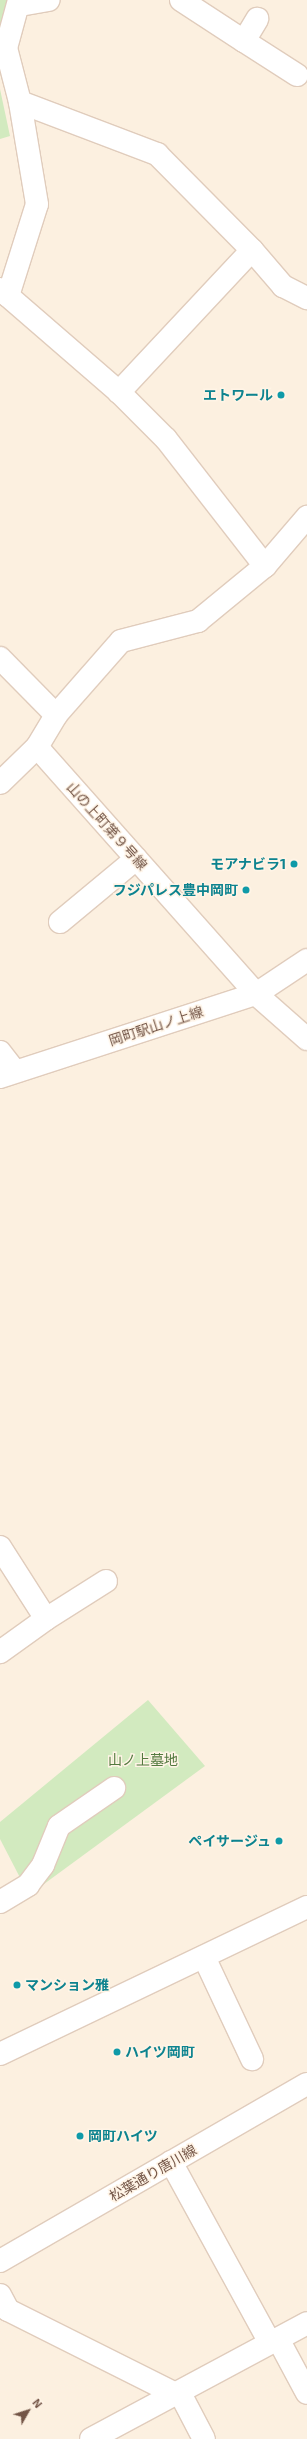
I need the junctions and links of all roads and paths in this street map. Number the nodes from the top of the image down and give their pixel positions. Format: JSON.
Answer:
{"nodes":[{"id":1,"x":49,"y":0,"type":"edge"},
{"id":2,"x":181,"y":0,"type":"edge"},
{"id":3,"x":20,"y":2,"type":"edge"},
{"id":4,"x":257,"y":20,"type":"dead end"},
{"id":5,"x":244,"y":41,"type":"junction"},
{"id":6,"x":297,"y":75,"type":"dead end"},
{"id":7,"x":20,"y":102,"type":"junction"},
{"id":8,"x":252,"y":250,"type":"junction"},
{"id":9,"x":4,"y":292,"type":"edge"},
{"id":10,"x":307,"y":298,"type":"edge"},
{"id":11,"x":119,"y":392,"type":"junction"},
{"id":12,"x":307,"y":517,"type":"edge"},
{"id":13,"x":265,"y":566,"type":"junction"},
{"id":14,"x":0,"y":658,"type":"edge"},
{"id":15,"x":56,"y":715,"type":"junction"},
{"id":16,"x":37,"y":747,"type":"junction"},
{"id":17,"x":0,"y":783,"type":"edge"},
{"id":18,"x":136,"y":859,"type":"junction"},
{"id":19,"x":60,"y":922,"type":"dead end"},
{"id":20,"x":307,"y":960,"type":"edge"},
{"id":21,"x":256,"y":994,"type":"junction"},
{"id":22,"x":307,"y":1039,"type":"edge"},
{"id":23,"x":0,"y":1052,"type":"edge"},
{"id":24,"x":7,"y":1074,"type":"edge"},
{"id":25,"x":0,"y":1547,"type":"edge"},
{"id":26,"x":106,"y":1581,"type":"dead end"},
{"id":27,"x":46,"y":1619,"type":"junction"},
{"id":28,"x":0,"y":1652,"type":"edge"},
{"id":29,"x":114,"y":1788,"type":"dead end"},
{"id":30,"x":0,"y":1902,"type":"edge"},
{"id":31,"x":307,"y":1907,"type":"edge"},
{"id":32,"x":204,"y":1957,"type":"junction"},
{"id":33,"x":0,"y":2054,"type":"edge"},
{"id":34,"x":252,"y":2059,"type":"dead end"},
{"id":35,"x":307,"y":2084,"type":"edge"},
{"id":36,"x":171,"y":2162,"type":"junction"},
{"id":37,"x":0,"y":2262,"type":"edge"},
{"id":38,"x":0,"y":2295,"type":"edge"},
{"id":39,"x":307,"y":2323,"type":"edge"},
{"id":40,"x":274,"y":2341,"type":"junction"},
{"id":41,"x":307,"y":2393,"type":"edge"},
{"id":42,"x":176,"y":2394,"type":"junction"},
{"id":43,"x":91,"y":2439,"type":"edge"},
{"id":44,"x":204,"y":2439,"type":"edge"}],
"edges":[{"from":1,"to":3,"type":"street"},
{"from":2,"to":5,"type":"street"},
{"from":3,"to":7,"type":"street"},
{"from":4,"to":5,"type":"street"},
{"from":5,"to":6,"type":"street"},
{"from":7,"to":8,"type":"street"},
{"from":7,"to":9,"type":"street"},
{"from":8,"to":10,"type":"street"},
{"from":8,"to":11,"type":"street"},
{"from":9,"to":11,"type":"street"},
{"from":11,"to":13,"type":"street"},
{"from":12,"to":13,"type":"street"},
{"from":13,"to":15,"type":"street"},
{"from":14,"to":15,"type":"street"},
{"from":15,"to":16,"type":"street"},
{"from":16,"to":17,"type":"street"},
{"from":16,"to":18,"type":"street","name":"山の上町第９号線"},
{"from":18,"to":19,"type":"street"},
{"from":18,"to":21,"type":"street","name":"山の上町第９号線"},
{"from":20,"to":21,"type":"street","name":"岡町駅山ノ上線"},
{"from":21,"to":22,"type":"street"},
{"from":21,"to":24,"type":"street","name":"岡町駅山ノ上線"},
{"from":23,"to":24,"type":"street","name":"岡町駅山ノ上線"},
{"from":25,"to":27,"type":"street"},
{"from":26,"to":27,"type":"street"},
{"from":27,"to":28,"type":"street"},
{"from":29,"to":30,"type":"street"},
{"from":31,"to":32,"type":"street"},
{"from":32,"to":33,"type":"street"},
{"from":32,"to":34,"type":"street"},
{"from":35,"to":36,"type":"street","name":"松葉通り唐川線"},
{"from":36,"to":37,"type":"street","name":"松葉通り唐川線"},
{"from":36,"to":40,"type":"street"},
{"from":38,"to":42,"type":"street"},
{"from":39,"to":40,"type":"street"},
{"from":40,"to":41,"type":"street"},
{"from":40,"to":42,"type":"street"},
{"from":42,"to":43,"type":"street"},
{"from":42,"to":44,"type":"street"}]}
